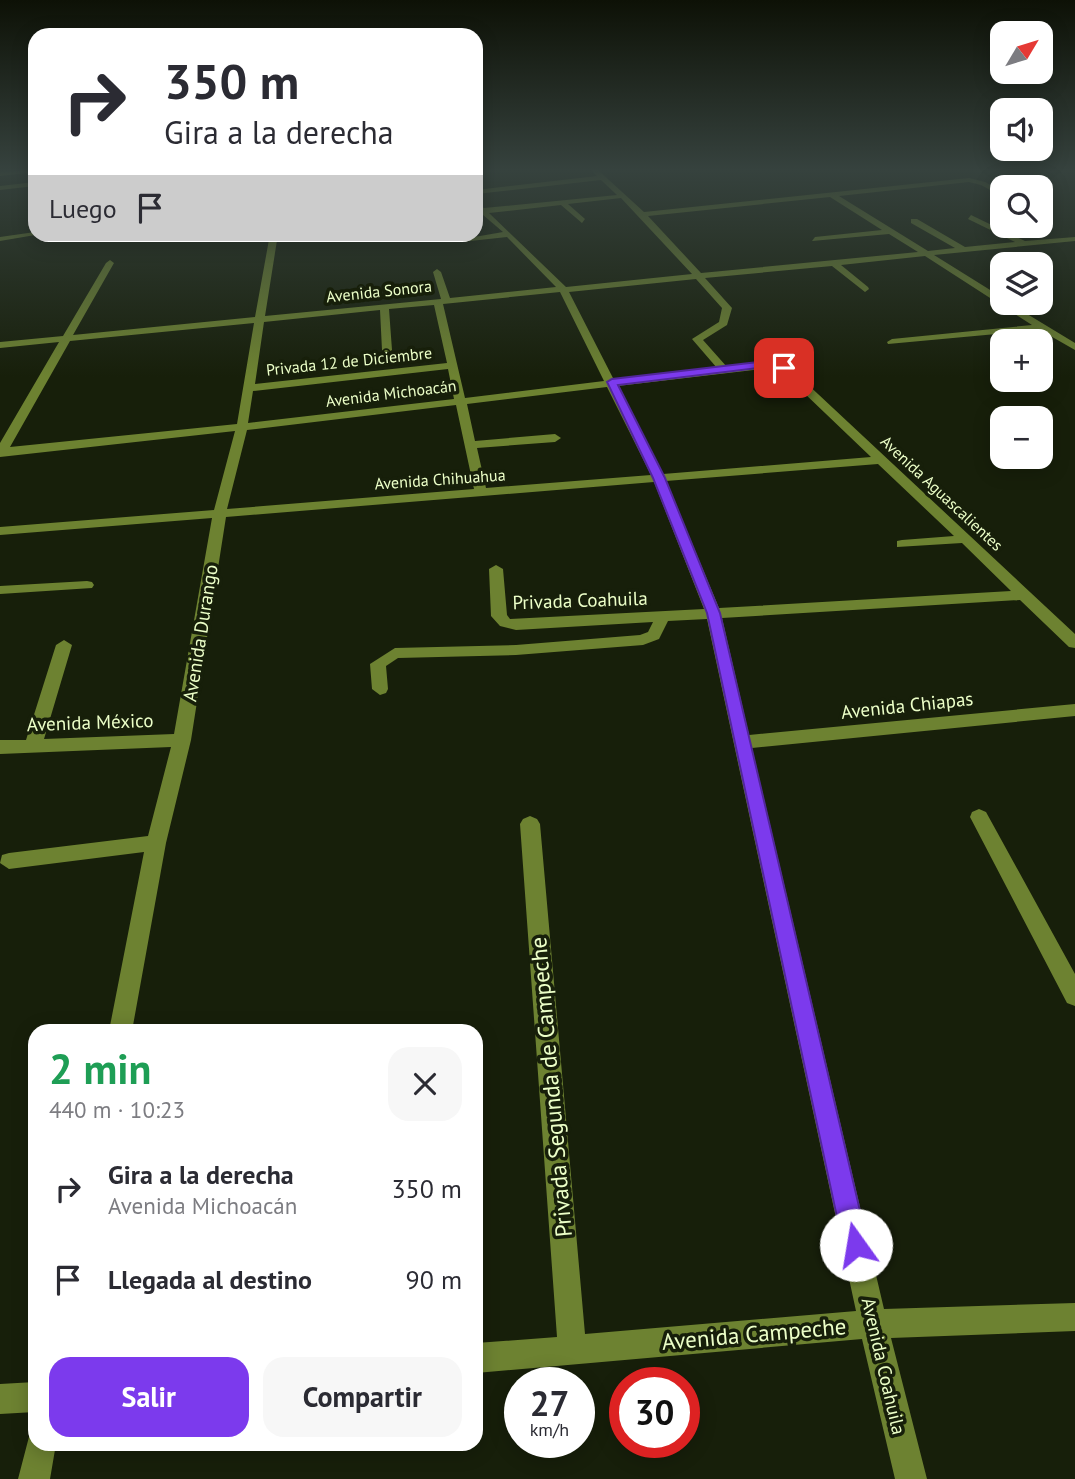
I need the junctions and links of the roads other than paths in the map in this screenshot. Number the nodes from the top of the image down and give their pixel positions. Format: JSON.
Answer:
{"nodes":[{"id":1,"x":514,"y":239,"type":"edge"},
{"id":2,"x":665,"y":239,"type":"edge"},
{"id":3,"x":903,"y":239,"type":"edge"},
{"id":4,"x":945,"y":239,"type":"edge"},
{"id":5,"x":1014,"y":239,"type":"edge"},
{"id":6,"x":1042,"y":239,"type":"edge"},
{"id":7,"x":273,"y":242,"type":"edge"},
{"id":8,"x":1024,"y":244,"type":"junction"},
{"id":9,"x":964,"y":250,"type":"junction"},
{"id":10,"x":925,"y":253,"type":"junction"},
{"id":11,"x":110,"y":263,"type":"dead end"},
{"id":12,"x":834,"y":263,"type":"junction"},
{"id":13,"x":437,"y":272,"type":"dead end"},
{"id":14,"x":699,"y":276,"type":"junction"},
{"id":15,"x":562,"y":289,"type":"junction"},
{"id":16,"x":864,"y":289,"type":"dead end"},
{"id":17,"x":990,"y":295,"type":"edge"},
{"id":18,"x":442,"y":301,"type":"junction"},
{"id":19,"x":384,"y":307,"type":"junction"},
{"id":20,"x":1022,"y":315,"type":"edge"},
{"id":21,"x":260,"y":320,"type":"junction"},
{"id":22,"x":1042,"y":327,"type":"junction"},
{"id":23,"x":64,"y":339,"type":"junction"},
{"id":24,"x":892,"y":342,"type":"dead end"},
{"id":25,"x":0,"y":345,"type":"edge"},
{"id":26,"x":1075,"y":347,"type":"edge"},
{"id":27,"x":387,"y":350,"type":"dead end"},
{"id":28,"x":453,"y":365,"type":"junction"},
{"id":29,"x":784,"y":368,"type":"joint"},
{"id":30,"x":723,"y":369,"type":"junction"},
{"id":31,"x":612,"y":382,"type":"junction"},
{"id":32,"x":248,"y":388,"type":"junction"},
{"id":33,"x":462,"y":400,"type":"junction"},
{"id":34,"x":18,"y":422,"type":"junction"},
{"id":35,"x":0,"y":424,"type":"edge"},
{"id":36,"x":242,"y":427,"type":"junction"},
{"id":37,"x":555,"y":438,"type":"dead end"},
{"id":38,"x":471,"y":445,"type":"junction"},
{"id":39,"x":1,"y":452,"type":"edge"},
{"id":40,"x":882,"y":460,"type":"junction"},
{"id":41,"x":659,"y":478,"type":"junction"},
{"id":42,"x":481,"y":493,"type":"junction"},
{"id":43,"x":220,"y":512,"type":"junction"},
{"id":44,"x":0,"y":531,"type":"edge"},
{"id":45,"x":965,"y":539,"type":"junction"},
{"id":46,"x":902,"y":544,"type":"dead end"},
{"id":47,"x":496,"y":569,"type":"dead end"},
{"id":48,"x":87,"y":585,"type":"dead end"},
{"id":49,"x":0,"y":590,"type":"edge"},
{"id":50,"x":1024,"y":595,"type":"junction"},
{"id":51,"x":713,"y":613,"type":"junction"},
{"id":52,"x":663,"y":616,"type":"junction"},
{"id":53,"x":1075,"y":643,"type":"edge"},
{"id":54,"x":64,"y":645,"type":"dead end"},
{"id":55,"x":380,"y":689,"type":"dead end"},
{"id":56,"x":1075,"y":710,"type":"edge"},
{"id":57,"x":183,"y":740,"type":"junction"},
{"id":58,"x":743,"y":742,"type":"junction"},
{"id":59,"x":33,"y":746,"type":"junction"},
{"id":60,"x":0,"y":747,"type":"edge"},
{"id":61,"x":979,"y":817,"type":"dead end"},
{"id":62,"x":530,"y":824,"type":"dead end"},
{"id":63,"x":156,"y":843,"type":"junction"},
{"id":64,"x":9,"y":861,"type":"dead end"},
{"id":65,"x":1075,"y":996,"type":"edge"},
{"id":66,"x":122,"y":1024,"type":"edge"},
{"id":67,"x":1075,"y":1317,"type":"edge"},
{"id":68,"x":873,"y":1324,"type":"junction"},
{"id":69,"x":572,"y":1349,"type":"junction"},
{"id":70,"x":483,"y":1357,"type":"edge"},
{"id":71,"x":28,"y":1397,"type":"edge"},
{"id":72,"x":0,"y":1399,"type":"edge"},
{"id":73,"x":40,"y":1451,"type":"edge"},
{"id":74,"x":34,"y":1479,"type":"edge"},
{"id":75,"x":911,"y":1479,"type":"edge"}],
"edges":[{"from":1,"to":15,"type":"street","name":"Avenida Coahuila"},
{"from":2,"to":14,"type":"street"},
{"from":3,"to":10,"type":"street"},
{"from":4,"to":9,"type":"street"},
{"from":5,"to":8,"type":"street"},
{"from":6,"to":8,"type":"street","name":"Avenida Sonora"},
{"from":7,"to":21,"type":"street","name":"Avenida Durango"},
{"from":8,"to":9,"type":"street","name":"Avenida Sonora"},
{"from":9,"to":10,"type":"street","name":"Avenida Sonora"},
{"from":10,"to":12,"type":"street","name":"Avenida Sonora"},
{"from":10,"to":17,"type":"street"},
{"from":11,"to":23,"type":"street"},
{"from":12,"to":14,"type":"street","name":"Avenida Sonora"},
{"from":12,"to":16,"type":"street"},
{"from":13,"to":18,"type":"street"},
{"from":14,"to":15,"type":"street","name":"Avenida Sonora"},
{"from":14,"to":30,"type":"street"},
{"from":15,"to":18,"type":"street","name":"Avenida Sonora"},
{"from":15,"to":31,"type":"street","name":"Avenida Coahuila"},
{"from":18,"to":19,"type":"street","name":"Avenida Sonora"},
{"from":18,"to":28,"type":"street"},
{"from":19,"to":21,"type":"street","name":"Avenida Sonora"},
{"from":19,"to":27,"type":"street"},
{"from":20,"to":22,"type":"street"},
{"from":21,"to":23,"type":"street","name":"Avenida Sonora"},
{"from":21,"to":32,"type":"street","name":"Avenida Durango"},
{"from":22,"to":24,"type":"street"},
{"from":22,"to":26,"type":"street"},
{"from":23,"to":25,"type":"street","name":"Avenida Sonora"},
{"from":23,"to":34,"type":"street"},
{"from":28,"to":32,"type":"street","name":"Privada 12 de Diciembre"},
{"from":28,"to":33,"type":"street"},
{"from":29,"to":30,"type":"street","name":"Avenida Michoacán"},
{"from":29,"to":40,"type":"street","name":"Avenida Aguascalientes"},
{"from":30,"to":31,"type":"street","name":"Avenida Michoacán"},
{"from":31,"to":33,"type":"street","name":"Avenida Michoacán"},
{"from":31,"to":41,"type":"street","name":"Avenida Coahuila"},
{"from":32,"to":36,"type":"street","name":"Avenida Durango"},
{"from":33,"to":36,"type":"street","name":"Avenida Michoacán"},
{"from":33,"to":38,"type":"street"},
{"from":34,"to":35,"type":"street"},
{"from":34,"to":39,"type":"street"},
{"from":36,"to":39,"type":"street","name":"Avenida Michoacán"},
{"from":36,"to":43,"type":"street","name":"Avenida Durango"},
{"from":37,"to":38,"type":"street"},
{"from":38,"to":42,"type":"street"},
{"from":40,"to":41,"type":"street","name":"Avenida Chihuahua"},
{"from":40,"to":45,"type":"street","name":"Avenida Aguascalientes"},
{"from":41,"to":42,"type":"street","name":"Avenida Chihuahua"},
{"from":41,"to":51,"type":"street","name":"Avenida Coahuila"},
{"from":42,"to":43,"type":"street","name":"Avenida Chihuahua"},
{"from":43,"to":44,"type":"street","name":"Avenida Chihuahua"},
{"from":43,"to":57,"type":"street","name":"Avenida Durango"},
{"from":45,"to":46,"type":"street"},
{"from":45,"to":50,"type":"street","name":"Avenida Aguascalientes"},
{"from":47,"to":52,"type":"street","name":"Privada Coahuila"},
{"from":48,"to":49,"type":"street"},
{"from":50,"to":51,"type":"street","name":"Privada Coahuila"},
{"from":50,"to":53,"type":"street","name":"Avenida Aguascalientes"},
{"from":51,"to":52,"type":"street","name":"Privada Coahuila"},
{"from":51,"to":58,"type":"street","name":"Avenida Coahuila"},
{"from":52,"to":55,"type":"street"},
{"from":54,"to":59,"type":"street"},
{"from":56,"to":58,"type":"street","name":"Avenida Chiapas"},
{"from":57,"to":59,"type":"street","name":"Avenida México"},
{"from":57,"to":63,"type":"street","name":"Avenida Durango"},
{"from":58,"to":68,"type":"street","name":"Avenida Coahuila"},
{"from":59,"to":60,"type":"street","name":"Avenida México"},
{"from":61,"to":65,"type":"street"},
{"from":62,"to":69,"type":"street","name":"Privada Segunda de Campeche"},
{"from":63,"to":64,"type":"street"},
{"from":63,"to":66,"type":"street","name":"Avenida Durango"},
{"from":67,"to":68,"type":"street","name":"Avenida Campeche"},
{"from":68,"to":69,"type":"street","name":"Avenida Campeche"},
{"from":68,"to":75,"type":"street","name":"Avenida Coahuila"},
{"from":69,"to":70,"type":"street","name":"Avenida Campeche"},
{"from":71,"to":72,"type":"street"},
{"from":73,"to":74,"type":"street"}]}
